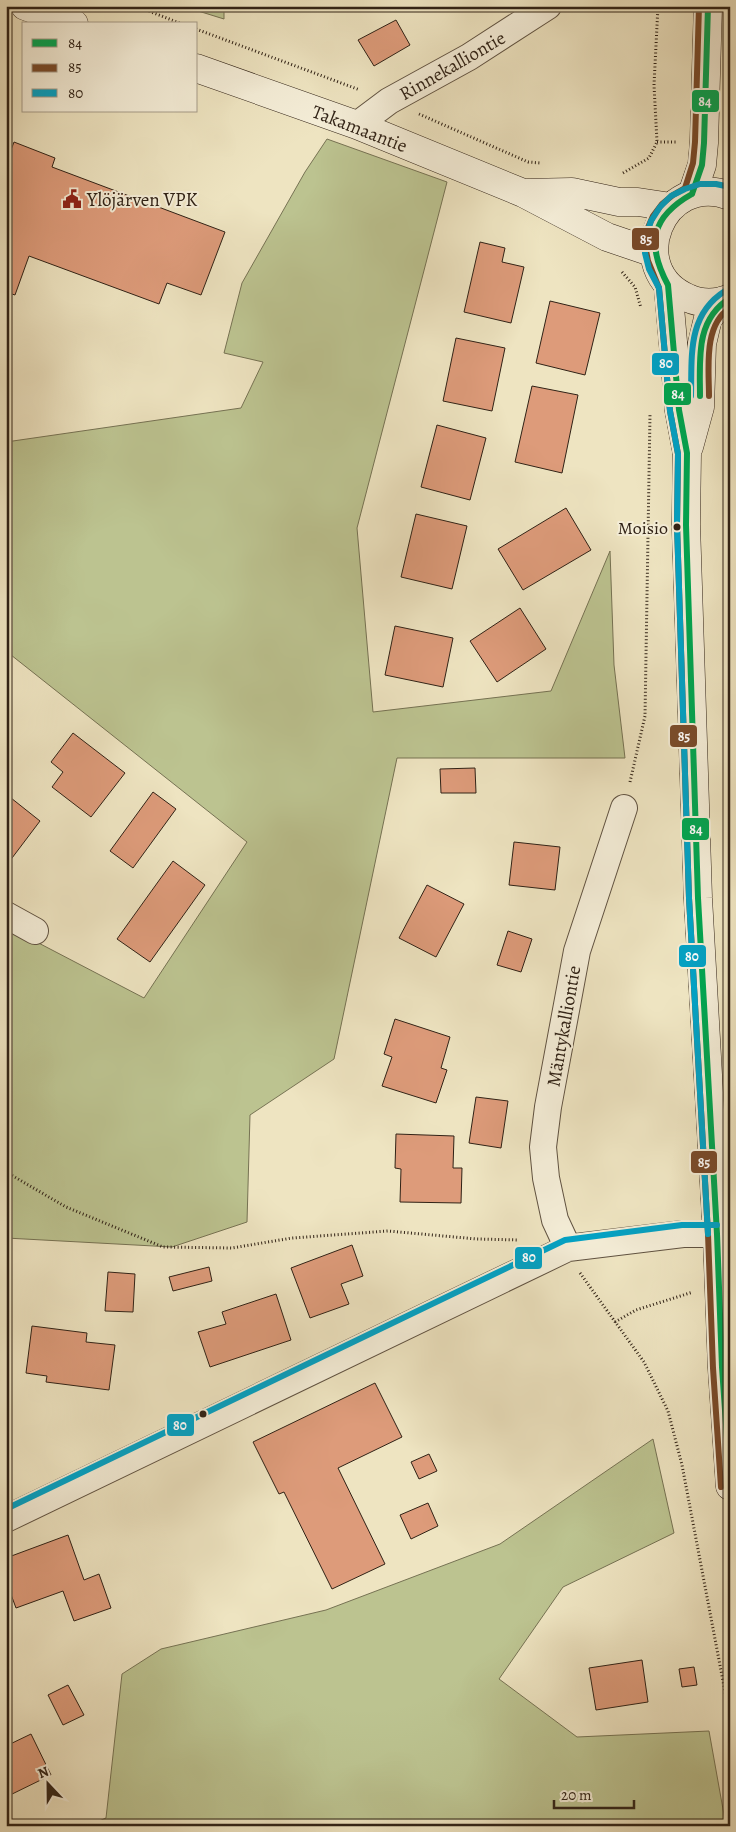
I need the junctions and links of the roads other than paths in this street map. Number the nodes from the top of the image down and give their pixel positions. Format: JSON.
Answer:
{"nodes":[{"id":1,"x":25,"y":6,"type":"edge"},
{"id":2,"x":548,"y":6,"type":"edge"},
{"id":3,"x":708,"y":6,"type":"edge"},
{"id":4,"x":69,"y":22,"type":"edge"},
{"id":5,"x":198,"y":69,"type":"edge"},
{"id":6,"x":357,"y":125,"type":"junction"},
{"id":7,"x":523,"y":193,"type":"junction"},
{"id":8,"x":730,"y":196,"type":"edge"},
{"id":9,"x":682,"y":200,"type":"junction"},
{"id":10,"x":654,"y":253,"type":"junction"},
{"id":11,"x":668,"y":285,"type":"junction"},
{"id":12,"x":727,"y":299,"type":"edge"},
{"id":13,"x":687,"y":453,"type":"junction"},
{"id":14,"x":624,"y":808,"type":"road end"},
{"id":15,"x":6,"y":914,"type":"edge"},
{"id":16,"x":35,"y":932,"type":"dead end"},
{"id":17,"x":717,"y":1234,"type":"junction"},
{"id":18,"x":565,"y":1242,"type":"junction"},
{"id":19,"x":730,"y":1486,"type":"edge"},
{"id":20,"x":6,"y":1520,"type":"edge"}],
"edges":[{"from":1,"to":4,"type":"main road"},
{"from":2,"to":6,"type":"street","name":"Rinnekalliontie"},
{"from":3,"to":9,"type":"main road"},
{"from":5,"to":6,"type":"main road","name":"Takamaantie"},
{"from":6,"to":7,"type":"main road","name":"Takamaantie"},
{"from":7,"to":9,"type":"main road","name":"Takamaantie"},
{"from":7,"to":10,"type":"main road","name":"Takamaantie"},
{"from":8,"to":9,"type":"main road","name":"Takamaantie"},
{"from":9,"to":10,"type":"main road"},
{"from":10,"to":11,"type":"main road"},
{"from":11,"to":12,"type":"main road"},
{"from":11,"to":13,"type":"main road"},
{"from":12,"to":13,"type":"main road"},
{"from":13,"to":17,"type":"main road"},
{"from":14,"to":18,"type":"street","name":"Mäntykalliontie"},
{"from":15,"to":16,"type":"street"},
{"from":17,"to":18,"type":"street"},
{"from":17,"to":19,"type":"main road"},
{"from":18,"to":20,"type":"street"}]}
